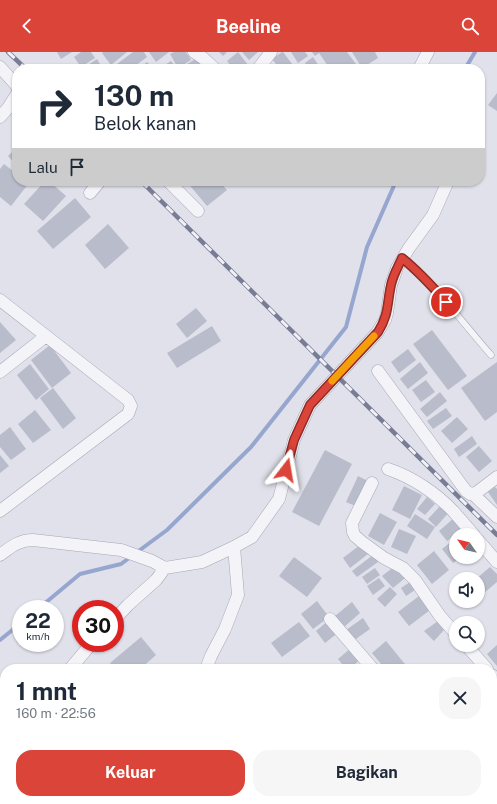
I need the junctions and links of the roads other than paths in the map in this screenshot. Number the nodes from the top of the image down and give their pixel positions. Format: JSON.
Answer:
{"nodes":[{"id":1,"x":194,"y":52,"type":"edge"},
{"id":2,"x":271,"y":52,"type":"edge"},
{"id":3,"x":428,"y":52,"type":"edge"},
{"id":4,"x":210,"y":64,"type":"edge"},
{"id":5,"x":262,"y":64,"type":"edge"},
{"id":6,"x":422,"y":64,"type":"edge"},
{"id":7,"x":0,"y":67,"type":"edge"},
{"id":8,"x":12,"y":80,"type":"edge"},
{"id":9,"x":12,"y":102,"type":"edge"},
{"id":10,"x":0,"y":117,"type":"edge"},
{"id":11,"x":96,"y":186,"type":"edge"},
{"id":12,"x":173,"y":186,"type":"edge"},
{"id":13,"x":446,"y":186,"type":"edge"},
{"id":14,"x":90,"y":194,"type":"dead end"},
{"id":15,"x":198,"y":211,"type":"dead end"},
{"id":16,"x":402,"y":258,"type":"junction"},
{"id":17,"x":0,"y":300,"type":"edge"},
{"id":18,"x":46,"y":336,"type":"junction"},
{"id":19,"x":490,"y":355,"type":"dead end"},
{"id":20,"x":378,"y":371,"type":"dead end"},
{"id":21,"x":0,"y":372,"type":"edge"},
{"id":22,"x":388,"y":469,"type":"dead end"},
{"id":23,"x":497,"y":477,"type":"edge"},
{"id":24,"x":372,"y":483,"type":"dead end"},
{"id":25,"x":473,"y":494,"type":"junction"},
{"id":26,"x":0,"y":511,"type":"edge"},
{"id":27,"x":497,"y":518,"type":"edge"},
{"id":28,"x":468,"y":528,"type":"edge"},
{"id":29,"x":234,"y":547,"type":"junction"},
{"id":30,"x":485,"y":548,"type":"edge"},
{"id":31,"x":0,"y":555,"type":"edge"},
{"id":32,"x":497,"y":562,"type":"edge"},
{"id":33,"x":165,"y":568,"type":"junction"},
{"id":34,"x":124,"y":609,"type":"edge"},
{"id":35,"x":330,"y":619,"type":"dead end"},
{"id":36,"x":449,"y":626,"type":"edge"},
{"id":37,"x":84,"y":652,"type":"edge"},
{"id":38,"x":472,"y":652,"type":"edge"},
{"id":39,"x":74,"y":664,"type":"edge"},
{"id":40,"x":208,"y":664,"type":"edge"},
{"id":41,"x":369,"y":664,"type":"edge"},
{"id":42,"x":483,"y":664,"type":"edge"}],
"edges":[{"from":1,"to":4,"type":"street"},
{"from":2,"to":5,"type":"street"},
{"from":3,"to":6,"type":"street"},
{"from":7,"to":8,"type":"street"},
{"from":9,"to":10,"type":"street"},
{"from":11,"to":14,"type":"street"},
{"from":12,"to":15,"type":"street"},
{"from":13,"to":16,"type":"street"},
{"from":16,"to":19,"type":"lane"},
{"from":16,"to":29,"type":"street"},
{"from":17,"to":18,"type":"street"},
{"from":18,"to":21,"type":"street"},
{"from":18,"to":26,"type":"street"},
{"from":20,"to":25,"type":"street"},
{"from":22,"to":28,"type":"street"},
{"from":23,"to":25,"type":"street"},
{"from":24,"to":36,"type":"street"},
{"from":25,"to":27,"type":"street"},
{"from":29,"to":33,"type":"street"},
{"from":29,"to":40,"type":"street"},
{"from":30,"to":32,"type":"street"},
{"from":31,"to":33,"type":"street"},
{"from":33,"to":34,"type":"street"},
{"from":35,"to":41,"type":"street"},
{"from":37,"to":39,"type":"street"},
{"from":38,"to":42,"type":"street"}]}
